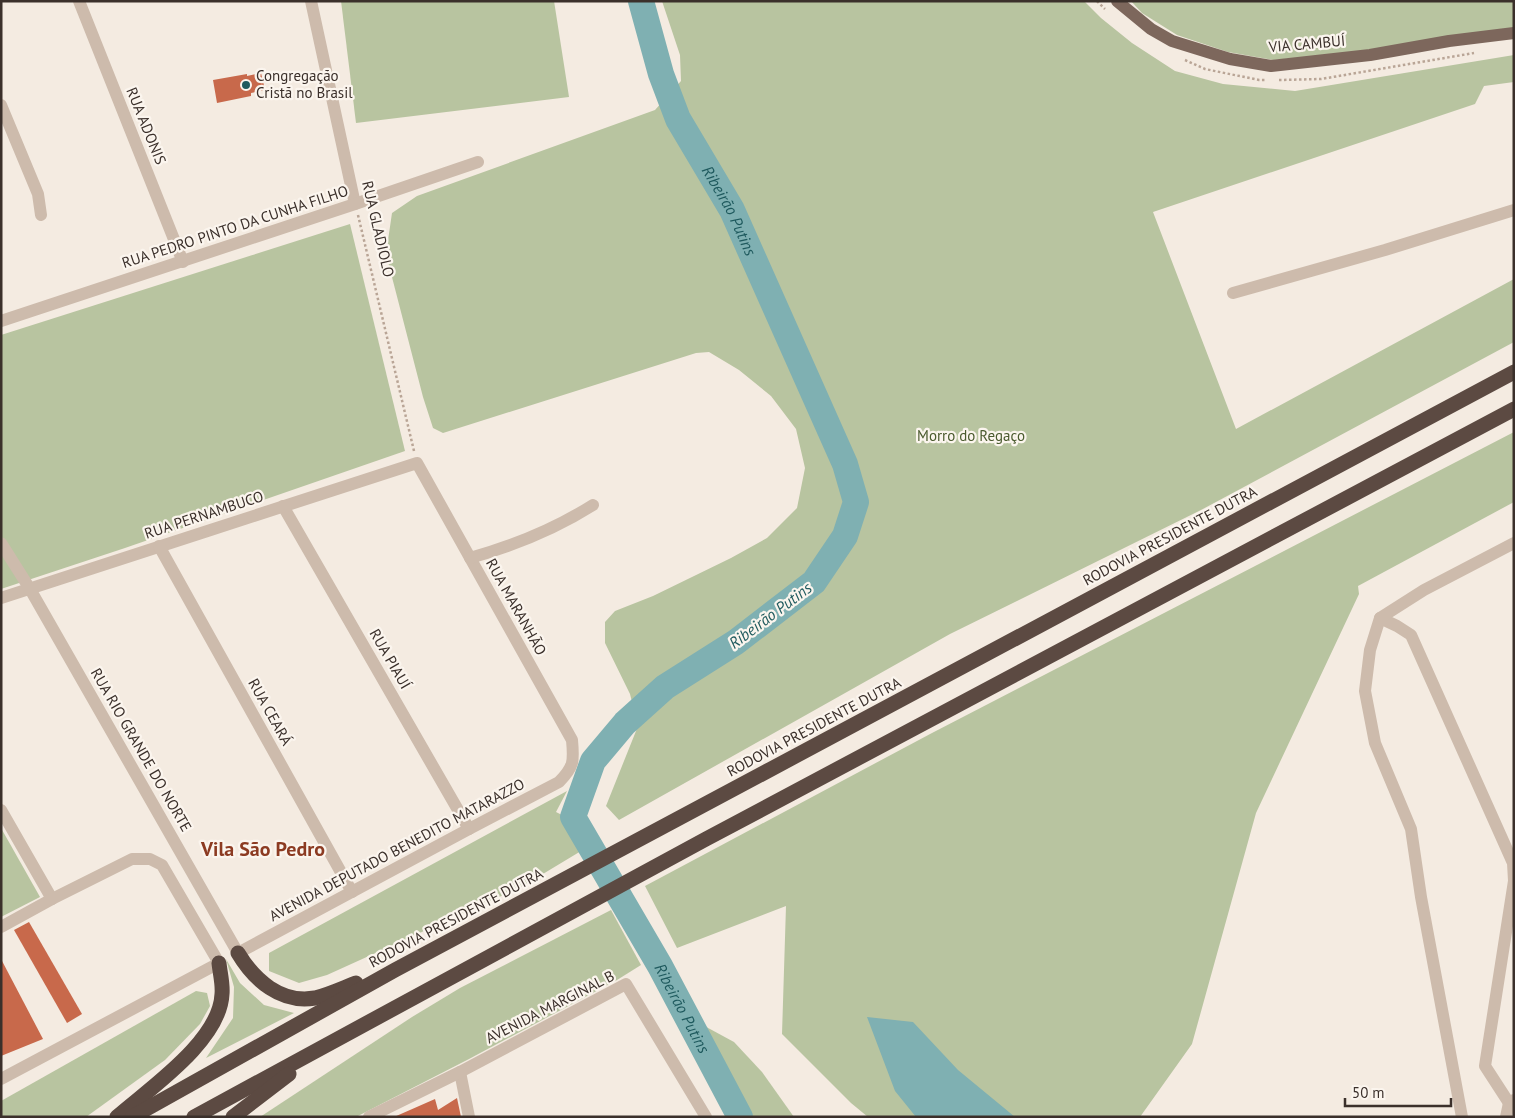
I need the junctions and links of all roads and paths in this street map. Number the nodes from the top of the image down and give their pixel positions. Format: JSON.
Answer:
{"nodes":[{"id":1,"x":79,"y":1,"type":"edge"},
{"id":2,"x":311,"y":1,"type":"edge"},
{"id":3,"x":1117,"y":1,"type":"edge"},
{"id":4,"x":1514,"y":33,"type":"edge"},
{"id":5,"x":1,"y":105,"type":"edge"},
{"id":6,"x":478,"y":162,"type":"dead end"},
{"id":7,"x":355,"y":204,"type":"junction"},
{"id":8,"x":1514,"y":210,"type":"edge"},
{"id":9,"x":41,"y":215,"type":"dead end"},
{"id":10,"x":183,"y":262,"type":"junction"},
{"id":11,"x":1233,"y":293,"type":"dead end"},
{"id":12,"x":1,"y":321,"type":"edge"},
{"id":13,"x":1514,"y":372,"type":"edge"},
{"id":14,"x":1514,"y":409,"type":"edge"},
{"id":15,"x":417,"y":463,"type":"junction"},
{"id":16,"x":593,"y":505,"type":"dead end"},
{"id":17,"x":283,"y":506,"type":"junction"},
{"id":18,"x":1,"y":543,"type":"edge"},
{"id":19,"x":1514,"y":543,"type":"edge"},
{"id":20,"x":159,"y":546,"type":"junction"},
{"id":21,"x":470,"y":558,"type":"junction"},
{"id":22,"x":30,"y":589,"type":"junction"},
{"id":23,"x":1,"y":598,"type":"edge"},
{"id":24,"x":1380,"y":618,"type":"junction"},
{"id":25,"x":570,"y":771,"type":"joint"},
{"id":26,"x":1,"y":810,"type":"edge"},
{"id":27,"x":469,"y":829,"type":"junction"},
{"id":28,"x":352,"y":892,"type":"junction"},
{"id":29,"x":52,"y":899,"type":"junction"},
{"id":30,"x":1,"y":927,"type":"edge"},
{"id":31,"x":238,"y":953,"type":"junction"},
{"id":32,"x":219,"y":963,"type":"junction"},
{"id":33,"x":395,"y":970,"type":"junction"},
{"id":34,"x":328,"y":1044,"type":"junction"},
{"id":35,"x":460,"y":1072,"type":"junction"},
{"id":36,"x":1,"y":1079,"type":"edge"},
{"id":37,"x":1511,"y":1102,"type":"edge"},
{"id":38,"x":117,"y":1117,"type":"edge"},
{"id":39,"x":132,"y":1117,"type":"edge"},
{"id":40,"x":194,"y":1117,"type":"edge"},
{"id":41,"x":233,"y":1117,"type":"edge"},
{"id":42,"x":369,"y":1117,"type":"edge"},
{"id":43,"x":469,"y":1117,"type":"edge"},
{"id":44,"x":706,"y":1117,"type":"edge"},
{"id":45,"x":1462,"y":1117,"type":"edge"},
{"id":46,"x":1506,"y":1117,"type":"edge"}],
"edges":[{"from":1,"to":10,"type":"street","name":"RUA ADONIS"},
{"from":2,"to":7,"type":"street","name":"RUA GLADIOLO"},
{"from":3,"to":4,"type":"main road","name":"VIA CAMBUÍ"},
{"from":5,"to":9,"type":"street"},
{"from":6,"to":7,"type":"street","name":"RUA PEDRO PINTO DA CUNHA FILHO"},
{"from":7,"to":10,"type":"street","name":"RUA PEDRO PINTO DA CUNHA FILHO"},
{"from":7,"to":15,"type":"path","name":"RUA GLADIOLO"},
{"from":8,"to":11,"type":"street"},
{"from":10,"to":12,"type":"street","name":"RUA PEDRO PINTO DA CUNHA FILHO"},
{"from":13,"to":33,"type":"highway","name":"RODOVIA PRESIDENTE DUTRA"},
{"from":14,"to":34,"type":"highway"},
{"from":15,"to":17,"type":"street","name":"RUA PERNAMBUCO"},
{"from":15,"to":21,"type":"street","name":"RUA MARANHÃO"},
{"from":16,"to":21,"type":"street"},
{"from":17,"to":20,"type":"street","name":"RUA PERNAMBUCO"},
{"from":17,"to":27,"type":"street","name":"RUA PIAUÍ"},
{"from":18,"to":22,"type":"street","name":"RUA RIO GRANDE DO NORTE"},
{"from":19,"to":24,"type":"street"},
{"from":20,"to":22,"type":"street","name":"RUA PERNAMBUCO"},
{"from":20,"to":28,"type":"street","name":"RUA CEARÁ"},
{"from":21,"to":25,"type":"street","name":"RUA MARANHÃO"},
{"from":22,"to":23,"type":"street","name":"RUA PERNAMBUCO"},
{"from":22,"to":31,"type":"street","name":"RUA RIO GRANDE DO NORTE"},
{"from":24,"to":37,"type":"street"},
{"from":24,"to":45,"type":"street"},
{"from":25,"to":27,"type":"street","name":"AVENIDA DEPUTADO BENEDITO MATARAZZO"},
{"from":26,"to":29,"type":"street"},
{"from":27,"to":28,"type":"street","name":"AVENIDA DEPUTADO BENEDITO MATARAZZO"},
{"from":28,"to":31,"type":"street","name":"AVENIDA DEPUTADO BENEDITO MATARAZZO"},
{"from":29,"to":30,"type":"street"},
{"from":29,"to":32,"type":"street"},
{"from":31,"to":33,"type":"highway"},
{"from":32,"to":36,"type":"street"},
{"from":32,"to":38,"type":"highway"},
{"from":33,"to":39,"type":"highway","name":"RODOVIA PRESIDENTE DUTRA"},
{"from":34,"to":40,"type":"highway"},
{"from":34,"to":41,"type":"highway"},
{"from":35,"to":42,"type":"street"},
{"from":35,"to":43,"type":"street"},
{"from":35,"to":44,"type":"street","name":"AVENIDA MARGINAL B"},
{"from":37,"to":46,"type":"street"}]}
